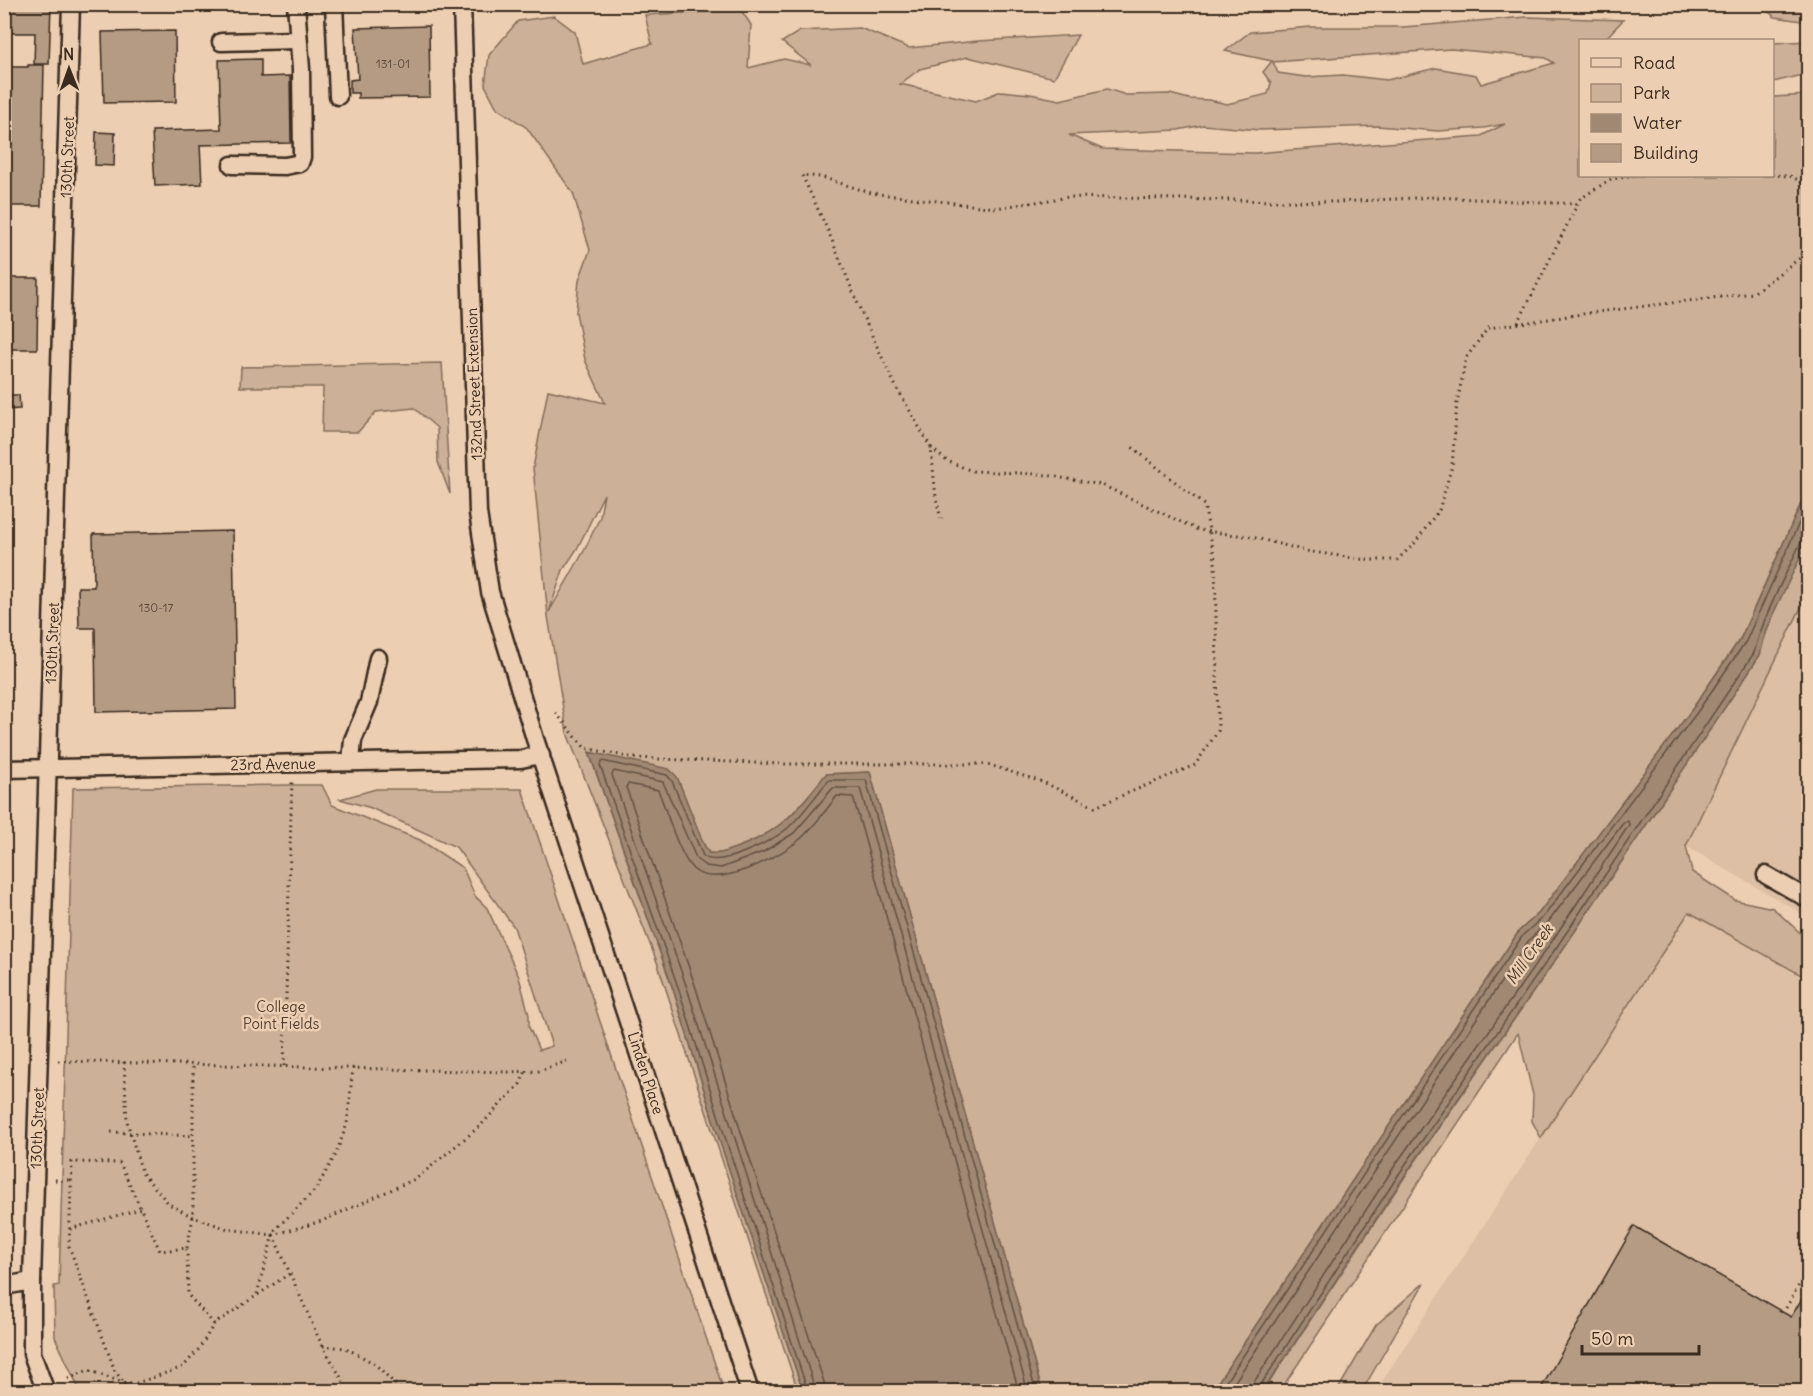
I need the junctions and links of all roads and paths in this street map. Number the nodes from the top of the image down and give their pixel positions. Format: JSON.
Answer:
{"nodes":[{"id":1,"x":71,"y":4,"type":"edge"},
{"id":2,"x":296,"y":4,"type":"edge"},
{"id":3,"x":334,"y":4,"type":"edge"},
{"id":4,"x":462,"y":4,"type":"edge"},
{"id":5,"x":298,"y":40,"type":"junction"},
{"id":6,"x":221,"y":42,"type":"dead end"},
{"id":7,"x":338,"y":96,"type":"dead end"},
{"id":8,"x":232,"y":165,"type":"dead end"},
{"id":9,"x":1774,"y":175,"type":"edge"},
{"id":10,"x":1627,"y":177,"type":"edge"},
{"id":11,"x":1809,"y":185,"type":"edge"},
{"id":12,"x":1578,"y":204,"type":"junction"},
{"id":13,"x":1809,"y":234,"type":"edge"},
{"id":14,"x":1518,"y":323,"type":"junction"},
{"id":15,"x":1132,"y":447,"type":"dead end"},
{"id":16,"x":931,"y":448,"type":"junction"},
{"id":17,"x":941,"y":519,"type":"dead end"},
{"id":18,"x":1209,"y":532,"type":"junction"},
{"id":19,"x":378,"y":658,"type":"dead end"},
{"id":20,"x":556,"y":713,"type":"dead end"},
{"id":21,"x":541,"y":755,"type":"junction"},
{"id":22,"x":351,"y":762,"type":"junction"},
{"id":23,"x":48,"y":768,"type":"junction"},
{"id":24,"x":4,"y":769,"type":"edge"},
{"id":25,"x":292,"y":781,"type":"dead end"},
{"id":26,"x":1766,"y":875,"type":"dead end"},
{"id":27,"x":1809,"y":899,"type":"edge"},
{"id":28,"x":58,"y":1061,"type":"dead end"},
{"id":29,"x":124,"y":1062,"type":"junction"},
{"id":30,"x":567,"y":1062,"type":"dead end"},
{"id":31,"x":193,"y":1064,"type":"junction"},
{"id":32,"x":284,"y":1066,"type":"junction"},
{"id":33,"x":353,"y":1068,"type":"junction"},
{"id":34,"x":526,"y":1071,"type":"junction"},
{"id":35,"x":111,"y":1132,"type":"dead end"},
{"id":36,"x":131,"y":1134,"type":"junction"},
{"id":37,"x":193,"y":1136,"type":"junction"},
{"id":38,"x":55,"y":1180,"type":"dead end"},
{"id":39,"x":72,"y":1180,"type":"junction"},
{"id":40,"x":141,"y":1209,"type":"junction"},
{"id":41,"x":193,"y":1217,"type":"junction"},
{"id":42,"x":70,"y":1229,"type":"junction"},
{"id":43,"x":273,"y":1235,"type":"junction"},
{"id":44,"x":187,"y":1248,"type":"junction"},
{"id":45,"x":1809,"y":1269,"type":"edge"},
{"id":46,"x":289,"y":1274,"type":"junction"},
{"id":47,"x":32,"y":1281,"type":"junction"},
{"id":48,"x":4,"y":1286,"type":"edge"},
{"id":49,"x":256,"y":1296,"type":"junction"},
{"id":50,"x":1786,"y":1308,"type":"dead end"},
{"id":51,"x":214,"y":1324,"type":"junction"},
{"id":52,"x":323,"y":1346,"type":"junction"},
{"id":53,"x":68,"y":1378,"type":"dead end"},
{"id":54,"x":124,"y":1383,"type":"junction"},
{"id":55,"x":46,"y":1392,"type":"edge"},
{"id":56,"x":125,"y":1392,"type":"edge"},
{"id":57,"x":347,"y":1392,"type":"edge"},
{"id":58,"x":403,"y":1392,"type":"edge"},
{"id":59,"x":750,"y":1392,"type":"edge"}],
"edges":[{"from":1,"to":23,"type":"street","name":"130th Street"},
{"from":2,"to":5,"type":"street"},
{"from":3,"to":7,"type":"street"},
{"from":4,"to":21,"type":"street","name":"132nd Street Extension"},
{"from":5,"to":6,"type":"street"},
{"from":5,"to":8,"type":"street"},
{"from":9,"to":11,"type":"path"},
{"from":10,"to":12,"type":"path"},
{"from":12,"to":14,"type":"path"},
{"from":12,"to":16,"type":"path"},
{"from":13,"to":14,"type":"path"},
{"from":14,"to":18,"type":"path"},
{"from":15,"to":18,"type":"path"},
{"from":16,"to":17,"type":"path"},
{"from":16,"to":18,"type":"path"},
{"from":18,"to":20,"type":"path"},
{"from":19,"to":22,"type":"street"},
{"from":21,"to":22,"type":"street","name":"23rd Avenue"},
{"from":21,"to":59,"type":"street","name":"Linden Place"},
{"from":22,"to":23,"type":"street","name":"23rd Avenue"},
{"from":23,"to":24,"type":"street","name":"23rd Avenue"},
{"from":23,"to":47,"type":"street","name":"130th Street"},
{"from":25,"to":32,"type":"path"},
{"from":26,"to":27,"type":"street"},
{"from":28,"to":29,"type":"path"},
{"from":29,"to":31,"type":"path"},
{"from":29,"to":36,"type":"path"},
{"from":30,"to":34,"type":"path"},
{"from":31,"to":32,"type":"path"},
{"from":31,"to":37,"type":"path"},
{"from":32,"to":33,"type":"path"},
{"from":33,"to":34,"type":"path"},
{"from":33,"to":43,"type":"path"},
{"from":34,"to":43,"type":"path"},
{"from":35,"to":36,"type":"path"},
{"from":36,"to":37,"type":"path"},
{"from":36,"to":41,"type":"path"},
{"from":37,"to":41,"type":"path"},
{"from":38,"to":39,"type":"path"},
{"from":39,"to":40,"type":"path"},
{"from":39,"to":42,"type":"path"},
{"from":40,"to":42,"type":"path"},
{"from":40,"to":44,"type":"path"},
{"from":41,"to":43,"type":"path"},
{"from":41,"to":44,"type":"path"},
{"from":42,"to":54,"type":"path"},
{"from":43,"to":46,"type":"path"},
{"from":43,"to":49,"type":"path"},
{"from":44,"to":51,"type":"path"},
{"from":45,"to":50,"type":"path"},
{"from":46,"to":49,"type":"path"},
{"from":46,"to":52,"type":"path"},
{"from":47,"to":48,"type":"street"},
{"from":47,"to":55,"type":"street","name":"130th Street"},
{"from":49,"to":51,"type":"path"},
{"from":51,"to":54,"type":"path"},
{"from":52,"to":57,"type":"path"},
{"from":52,"to":58,"type":"path"},
{"from":53,"to":54,"type":"path"},
{"from":54,"to":56,"type":"path"}]}
